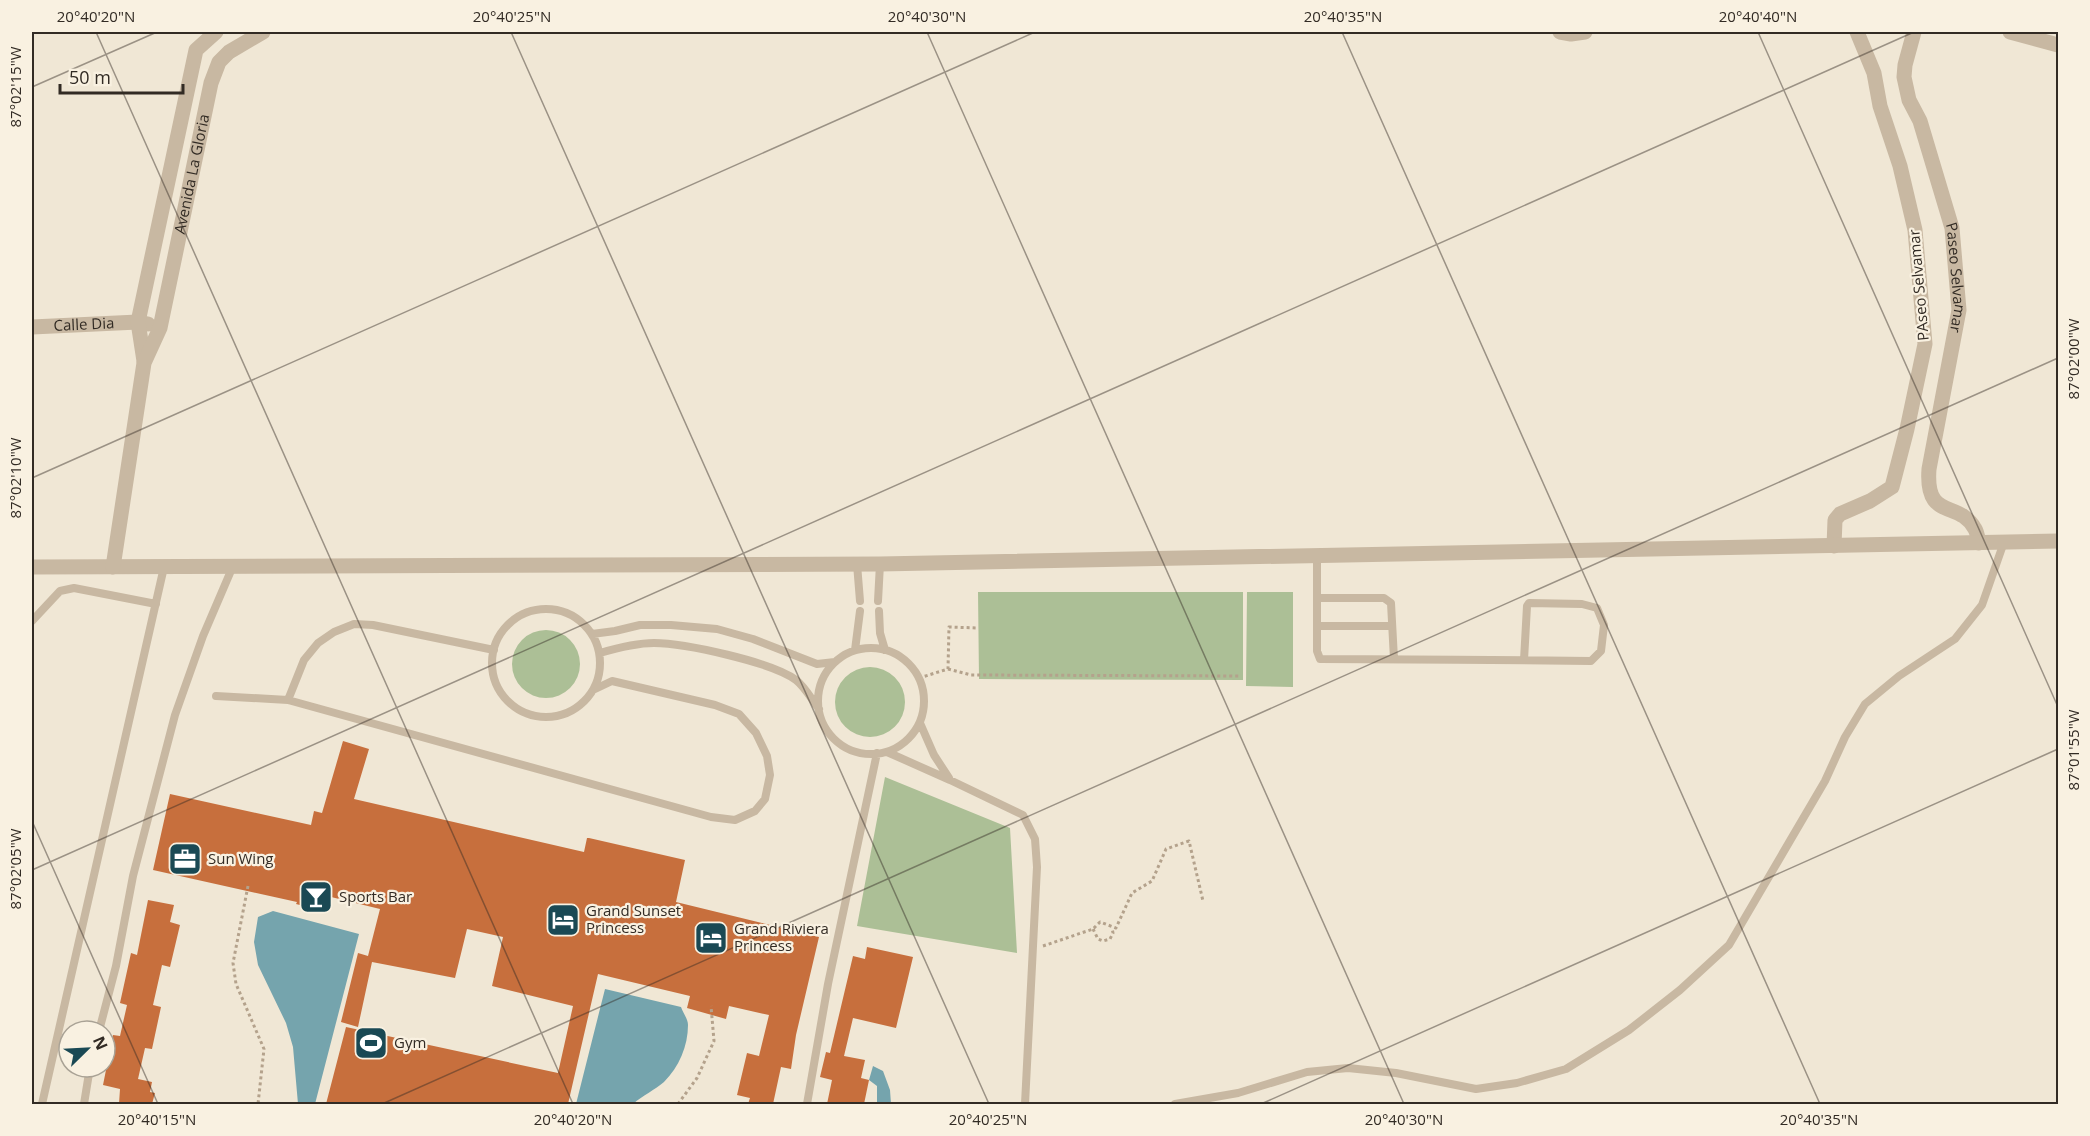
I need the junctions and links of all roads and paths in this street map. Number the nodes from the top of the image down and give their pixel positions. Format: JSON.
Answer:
{"nodes":[{"id":1,"x":216,"y":32,"type":"edge"},
{"id":2,"x":1560,"y":32,"type":"edge"},
{"id":3,"x":1585,"y":32,"type":"edge"},
{"id":4,"x":1857,"y":32,"type":"edge"},
{"id":5,"x":1914,"y":32,"type":"edge"},
{"id":6,"x":2018,"y":33,"type":"edge"},
{"id":7,"x":254,"y":34,"type":"edge"},
{"id":8,"x":2058,"y":45,"type":"edge"},
{"id":9,"x":138,"y":322,"type":"junction"},
{"id":10,"x":32,"y":327,"type":"edge"},
{"id":11,"x":160,"y":328,"type":"junction"},
{"id":12,"x":144,"y":363,"type":"junction"},
{"id":13,"x":2058,"y":541,"type":"edge"},
{"id":14,"x":2004,"y":542,"type":"junction"},
{"id":15,"x":1979,"y":543,"type":"junction"},
{"id":16,"x":1834,"y":546,"type":"junction"},
{"id":17,"x":1317,"y":556,"type":"junction"},
{"id":18,"x":857,"y":564,"type":"junction"},
{"id":19,"x":880,"y":564,"type":"junction"},
{"id":20,"x":233,"y":566,"type":"junction"},
{"id":21,"x":32,"y":567,"type":"edge"},
{"id":22,"x":113,"y":567,"type":"junction"},
{"id":23,"x":165,"y":567,"type":"junction"},
{"id":24,"x":1317,"y":598,"type":"junction"},
{"id":25,"x":860,"y":601,"type":"dead end"},
{"id":26,"x":878,"y":601,"type":"dead end"},
{"id":27,"x":156,"y":604,"type":"junction"},
{"id":28,"x":860,"y":611,"type":"dead end"},
{"id":29,"x":879,"y":611,"type":"dead end"},
{"id":30,"x":32,"y":621,"type":"edge"},
{"id":31,"x":1317,"y":626,"type":"junction"},
{"id":32,"x":1392,"y":626,"type":"junction"},
{"id":33,"x":978,"y":628,"type":"dead end"},
{"id":34,"x":592,"y":634,"type":"junction"},
{"id":35,"x":494,"y":650,"type":"junction"},
{"id":36,"x":855,"y":650,"type":"junction"},
{"id":37,"x":885,"y":650,"type":"junction"},
{"id":38,"x":600,"y":653,"type":"junction"},
{"id":39,"x":1395,"y":659,"type":"junction"},
{"id":40,"x":1524,"y":660,"type":"junction"},
{"id":41,"x":835,"y":662,"type":"junction"},
{"id":42,"x":948,"y":669,"type":"junction"},
{"id":43,"x":1239,"y":676,"type":"dead end"},
{"id":44,"x":919,"y":678,"type":"junction"},
{"id":45,"x":593,"y":690,"type":"junction"},
{"id":46,"x":216,"y":696,"type":"dead end"},
{"id":47,"x":288,"y":700,"type":"junction"},
{"id":48,"x":819,"y":709,"type":"junction"},
{"id":49,"x":920,"y":723,"type":"junction"},
{"id":50,"x":887,"y":752,"type":"junction"},
{"id":51,"x":877,"y":753,"type":"junction"},
{"id":52,"x":950,"y":780,"type":"junction"},
{"id":53,"x":248,"y":886,"type":"dead end"},
{"id":54,"x":1203,"y":900,"type":"dead end"},
{"id":55,"x":1112,"y":927,"type":"junction"},
{"id":56,"x":1093,"y":929,"type":"junction"},
{"id":57,"x":1033,"y":949,"type":"junction"},
{"id":58,"x":711,"y":1006,"type":"dead end"},
{"id":59,"x":102,"y":1019,"type":"edge"},
{"id":60,"x":88,"y":1079,"type":"edge"},
{"id":61,"x":42,"y":1104,"type":"edge"},
{"id":62,"x":84,"y":1104,"type":"edge"},
{"id":63,"x":258,"y":1104,"type":"edge"},
{"id":64,"x":678,"y":1104,"type":"edge"},
{"id":65,"x":807,"y":1104,"type":"edge"},
{"id":66,"x":1024,"y":1104,"type":"edge"},
{"id":67,"x":1175,"y":1104,"type":"edge"}],
"edges":[{"from":1,"to":9,"type":"street","name":"Avenida La Gloria"},
{"from":2,"to":3,"type":"street"},
{"from":4,"to":16,"type":"street","name":"PAseo Selvamar"},
{"from":5,"to":15,"type":"street","name":"Paseo Selvamar"},
{"from":6,"to":8,"type":"street"},
{"from":7,"to":11,"type":"street","name":"Avenida La Gloria"},
{"from":9,"to":10,"type":"street","name":"Calle Dia"},
{"from":9,"to":11,"type":"street"},
{"from":9,"to":12,"type":"street","name":"Avenida La Gloria"},
{"from":11,"to":12,"type":"street","name":"Avenida La Gloria"},
{"from":12,"to":22,"type":"street","name":"Avenida La Gloria"},
{"from":13,"to":14,"type":"street"},
{"from":14,"to":15,"type":"street"},
{"from":14,"to":67,"type":"lane"},
{"from":15,"to":16,"type":"street"},
{"from":16,"to":17,"type":"street"},
{"from":17,"to":19,"type":"street"},
{"from":17,"to":24,"type":"lane"},
{"from":18,"to":19,"type":"street"},
{"from":18,"to":20,"type":"street"},
{"from":18,"to":25,"type":"lane"},
{"from":19,"to":26,"type":"lane"},
{"from":20,"to":23,"type":"street"},
{"from":20,"to":59,"type":"lane"},
{"from":21,"to":22,"type":"street"},
{"from":22,"to":23,"type":"street"},
{"from":23,"to":27,"type":"lane"},
{"from":24,"to":31,"type":"lane"},
{"from":24,"to":32,"type":"lane"},
{"from":27,"to":30,"type":"lane"},
{"from":27,"to":61,"type":"lane"},
{"from":28,"to":36,"type":"lane"},
{"from":29,"to":37,"type":"lane"},
{"from":31,"to":32,"type":"lane"},
{"from":31,"to":39,"type":"lane"},
{"from":32,"to":39,"type":"lane"},
{"from":33,"to":42,"type":"path"},
{"from":34,"to":35,"type":"lane"},
{"from":34,"to":38,"type":"lane"},
{"from":34,"to":41,"type":"lane"},
{"from":35,"to":45,"type":"lane"},
{"from":35,"to":47,"type":"lane"},
{"from":36,"to":37,"type":"lane"},
{"from":36,"to":41,"type":"lane"},
{"from":37,"to":44,"type":"lane"},
{"from":38,"to":45,"type":"lane"},
{"from":38,"to":48,"type":"lane"},
{"from":39,"to":40,"type":"lane"},
{"from":40,"to":40,"type":"lane"},
{"from":41,"to":48,"type":"lane"},
{"from":42,"to":43,"type":"path"},
{"from":42,"to":44,"type":"path"},
{"from":44,"to":49,"type":"lane"},
{"from":45,"to":47,"type":"lane"},
{"from":46,"to":47,"type":"lane"},
{"from":48,"to":51,"type":"lane"},
{"from":49,"to":50,"type":"lane"},
{"from":49,"to":52,"type":"lane"},
{"from":50,"to":51,"type":"lane"},
{"from":50,"to":52,"type":"lane"},
{"from":51,"to":65,"type":"lane"},
{"from":52,"to":57,"type":"lane"},
{"from":53,"to":63,"type":"path"},
{"from":54,"to":55,"type":"path"},
{"from":55,"to":56,"type":"path"},
{"from":55,"to":56,"type":"path"},
{"from":56,"to":57,"type":"path"},
{"from":57,"to":66,"type":"lane"},
{"from":58,"to":64,"type":"path"},
{"from":60,"to":62,"type":"lane"}]}
